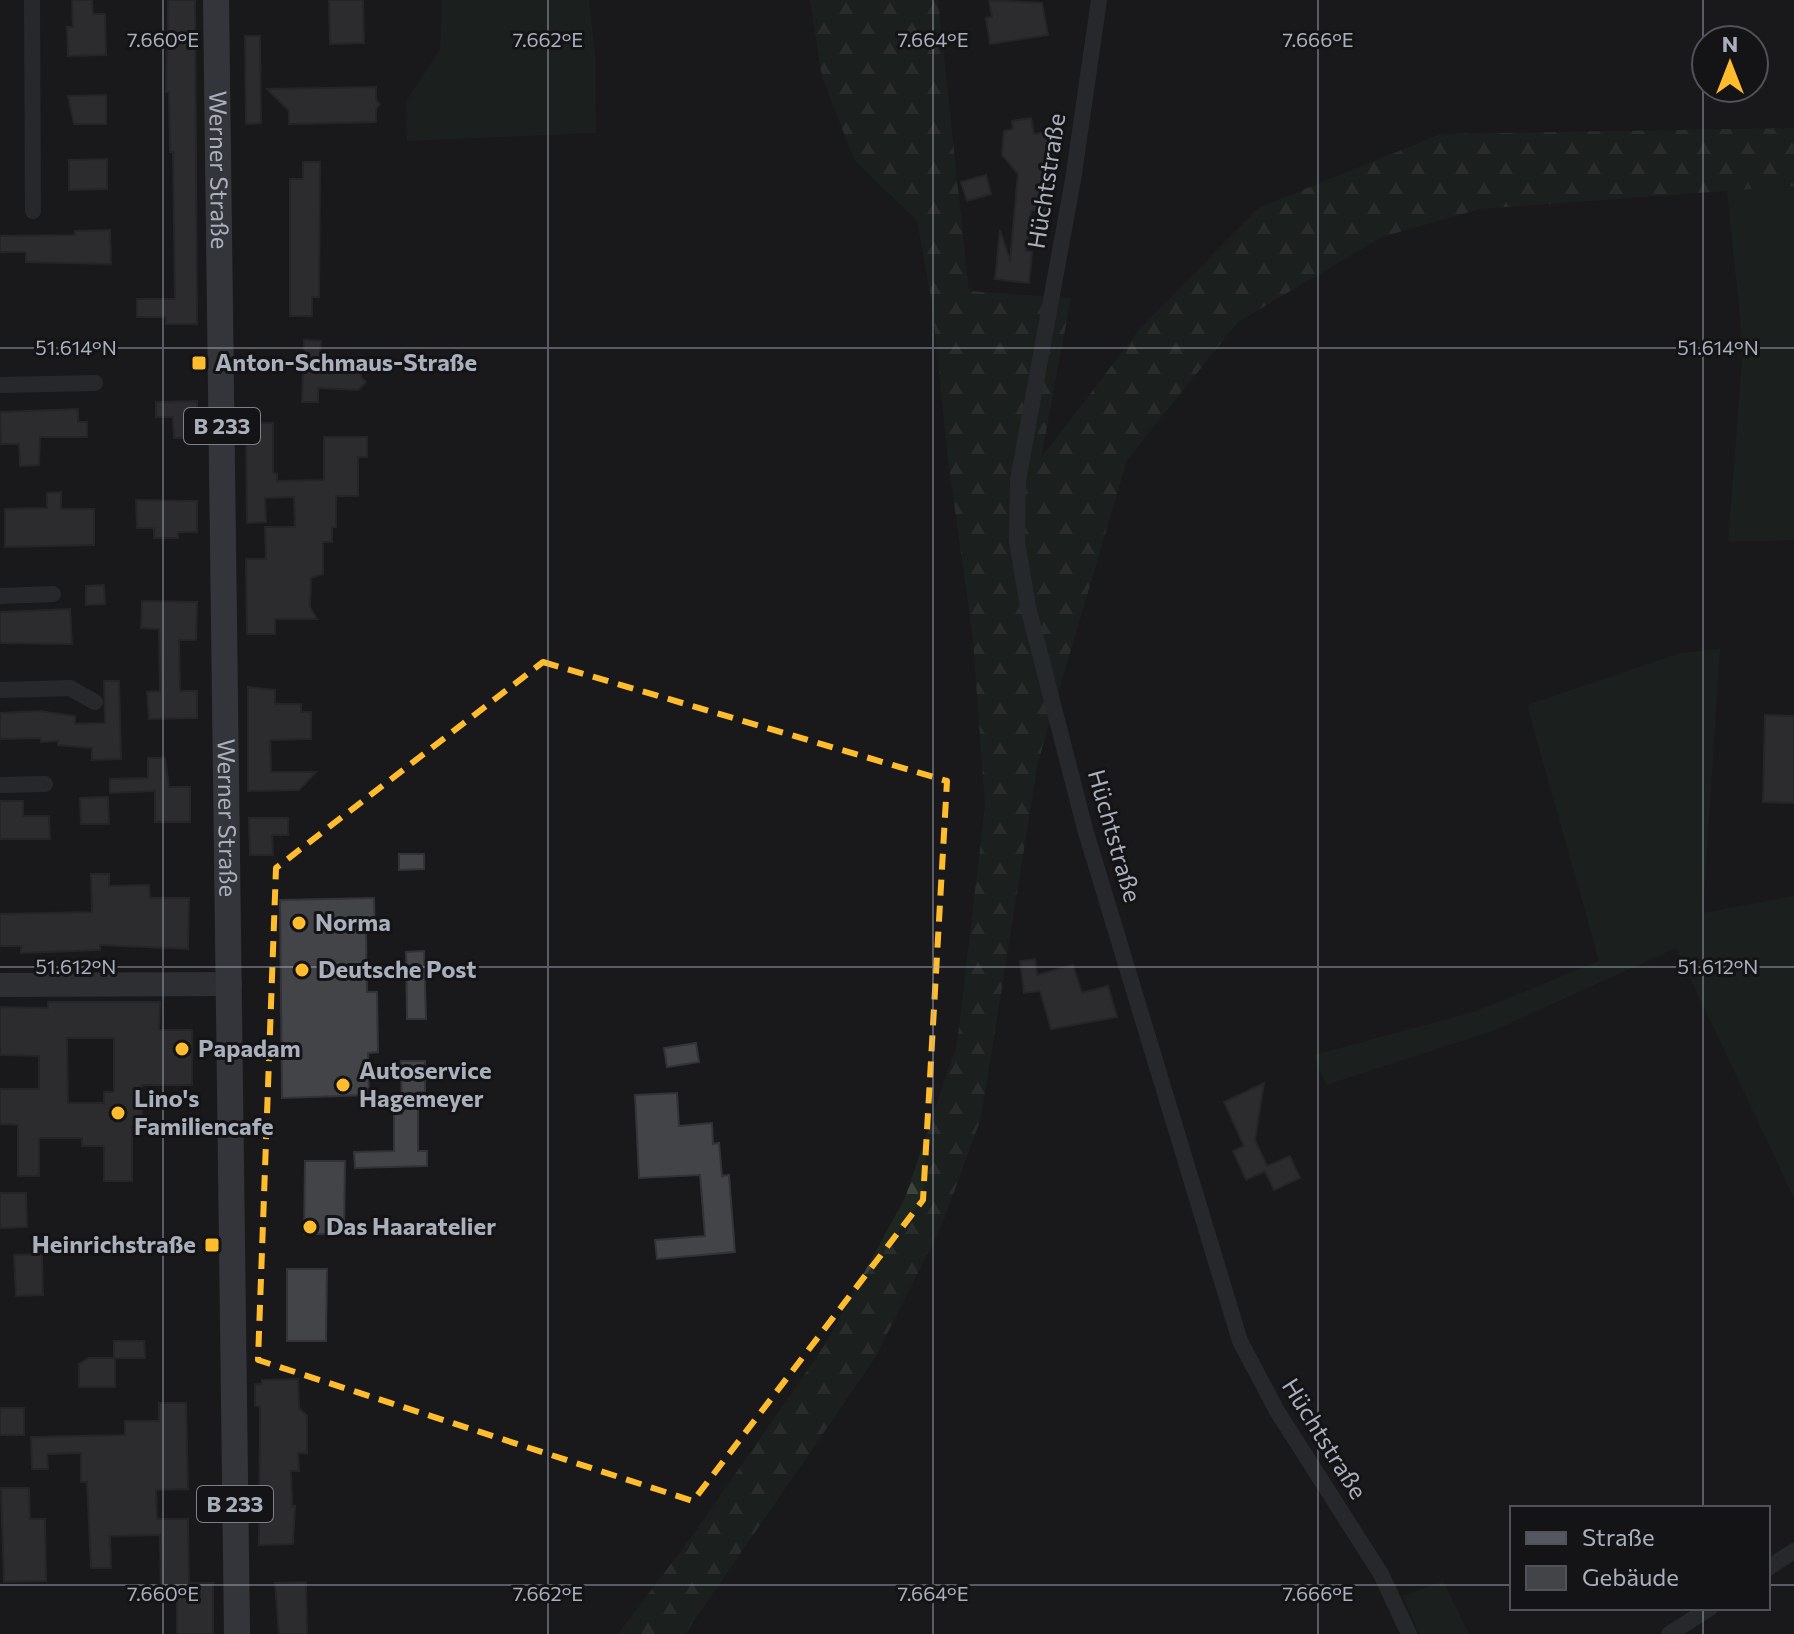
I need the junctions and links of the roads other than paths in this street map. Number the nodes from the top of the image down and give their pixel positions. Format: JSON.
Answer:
{"nodes":[{"id":1,"x":32,"y":0,"type":"edge"},
{"id":2,"x":216,"y":0,"type":"edge"},
{"id":3,"x":1099,"y":0,"type":"edge"},
{"id":4,"x":33,"y":211,"type":"dead end"},
{"id":5,"x":95,"y":383,"type":"dead end"},
{"id":6,"x":0,"y":385,"type":"edge"},
{"id":7,"x":53,"y":594,"type":"dead end"},
{"id":8,"x":0,"y":596,"type":"edge"},
{"id":9,"x":0,"y":690,"type":"edge"},
{"id":10,"x":95,"y":702,"type":"dead end"},
{"id":11,"x":45,"y":784,"type":"dead end"},
{"id":12,"x":0,"y":785,"type":"edge"},
{"id":13,"x":230,"y":984,"type":"junction"},
{"id":14,"x":0,"y":985,"type":"edge"},
{"id":15,"x":1794,"y":1551,"type":"edge"},
{"id":16,"x":1770,"y":1567,"type":"edge"},
{"id":17,"x":1707,"y":1610,"type":"edge"},
{"id":18,"x":237,"y":1634,"type":"edge"},
{"id":19,"x":1409,"y":1634,"type":"edge"},
{"id":20,"x":1669,"y":1634,"type":"edge"}],
"edges":[{"from":1,"to":4,"type":"street"},
{"from":2,"to":13,"type":"main road","name":"Werner Straße","number":"B 233"},
{"from":3,"to":19,"type":"street","name":"Hüchtstraße"},
{"from":5,"to":6,"type":"street"},
{"from":7,"to":8,"type":"street"},
{"from":9,"to":10,"type":"street"},
{"from":11,"to":12,"type":"street"},
{"from":13,"to":14,"type":"street"},
{"from":13,"to":18,"type":"main road","name":"Werner Straße","number":"B 233"},
{"from":15,"to":16,"type":"street"},
{"from":17,"to":20,"type":"street"}]}
